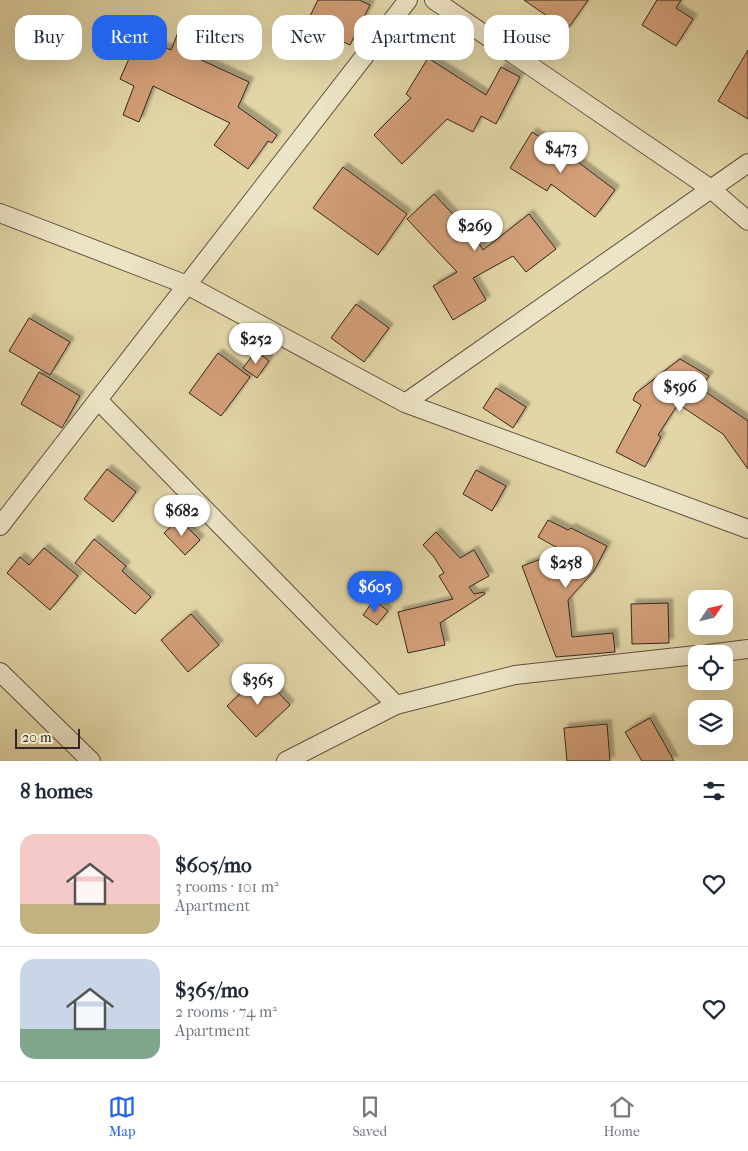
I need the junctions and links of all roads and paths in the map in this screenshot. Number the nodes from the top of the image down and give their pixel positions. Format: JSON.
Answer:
{"nodes":[{"id":1,"x":408,"y":0,"type":"edge"},
{"id":2,"x":434,"y":0,"type":"edge"},
{"id":3,"x":748,"y":163,"type":"edge"},
{"id":4,"x":711,"y":189,"type":"junction"},
{"id":5,"x":0,"y":213,"type":"edge"},
{"id":6,"x":748,"y":221,"type":"edge"},
{"id":7,"x":187,"y":285,"type":"junction"},
{"id":8,"x":98,"y":400,"type":"junction"},
{"id":9,"x":405,"y":403,"type":"junction"},
{"id":10,"x":0,"y":526,"type":"edge"},
{"id":11,"x":748,"y":529,"type":"edge"},
{"id":12,"x":748,"y":649,"type":"edge"},
{"id":13,"x":733,"y":651,"type":"edge"},
{"id":14,"x":688,"y":656,"type":"edge"},
{"id":15,"x":0,"y":672,"type":"edge"},
{"id":16,"x":396,"y":705,"type":"junction"},
{"id":17,"x":91,"y":761,"type":"edge"},
{"id":18,"x":286,"y":761,"type":"edge"}],
"edges":[{"from":1,"to":7,"type":"street"},
{"from":2,"to":4,"type":"street"},
{"from":3,"to":4,"type":"street"},
{"from":4,"to":6,"type":"street"},
{"from":4,"to":9,"type":"street"},
{"from":5,"to":7,"type":"street"},
{"from":7,"to":8,"type":"street"},
{"from":7,"to":9,"type":"street"},
{"from":8,"to":10,"type":"street"},
{"from":8,"to":16,"type":"street"},
{"from":9,"to":11,"type":"street"},
{"from":12,"to":13,"type":"street"},
{"from":14,"to":16,"type":"street"},
{"from":15,"to":17,"type":"street"},
{"from":16,"to":18,"type":"street"}]}
